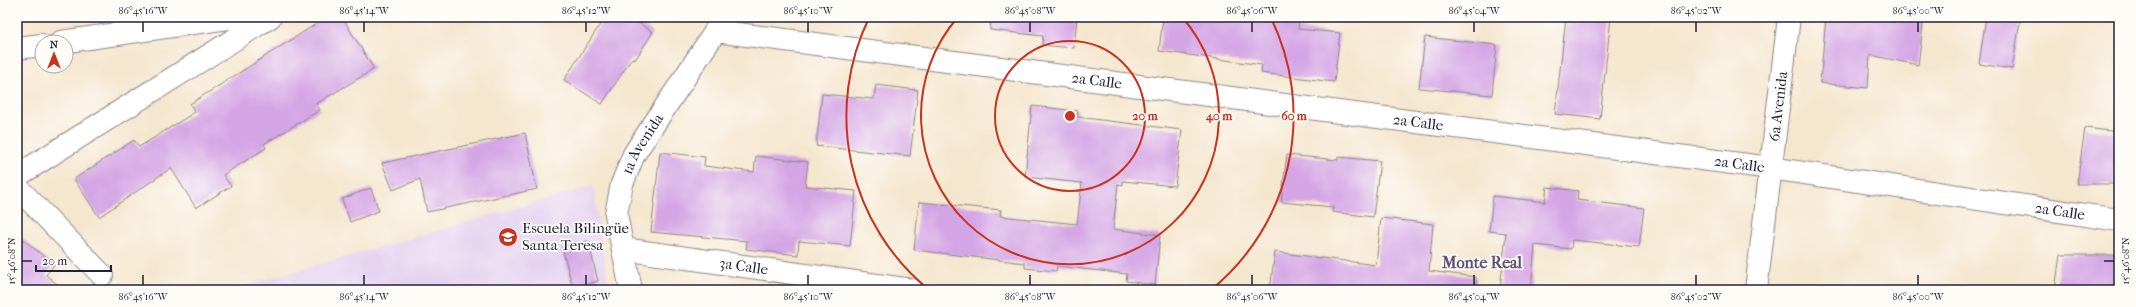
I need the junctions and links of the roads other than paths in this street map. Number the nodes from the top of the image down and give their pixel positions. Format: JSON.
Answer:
{"nodes":[{"id":1,"x":235,"y":17,"type":"edge"},
{"id":2,"x":270,"y":17,"type":"edge"},
{"id":3,"x":1789,"y":17,"type":"edge"},
{"id":4,"x":720,"y":24,"type":"edge"},
{"id":5,"x":74,"y":40,"type":"edge"},
{"id":6,"x":34,"y":46,"type":"edge"},
{"id":7,"x":17,"y":48,"type":"edge"},
{"id":8,"x":1770,"y":168,"type":"junction"},
{"id":9,"x":17,"y":176,"type":"edge"},
{"id":10,"x":17,"y":187,"type":"edge"},
{"id":11,"x":2119,"y":220,"type":"edge"},
{"id":12,"x":623,"y":249,"type":"junction"},
{"id":13,"x":102,"y":275,"type":"dead end"},
{"id":14,"x":831,"y":285,"type":"edge"},
{"id":15,"x":631,"y":290,"type":"edge"},
{"id":16,"x":912,"y":290,"type":"edge"},
{"id":17,"x":1756,"y":290,"type":"edge"}],
"edges":[{"from":1,"to":5,"type":"street"},
{"from":2,"to":9,"type":"street"},
{"from":3,"to":8,"type":"street","name":"6a Avenida"},
{"from":4,"to":8,"type":"street","name":"2a Calle"},
{"from":4,"to":12,"type":"street","name":"1a Avenida"},
{"from":6,"to":7,"type":"street"},
{"from":8,"to":11,"type":"street","name":"2a Calle"},
{"from":8,"to":17,"type":"street","name":"6a Avenida"},
{"from":10,"to":13,"type":"street"},
{"from":12,"to":14,"type":"street","name":"3a Calle"},
{"from":12,"to":15,"type":"street","name":"1a Avenida"},
{"from":14,"to":16,"type":"street","name":"3a Calle"}]}
